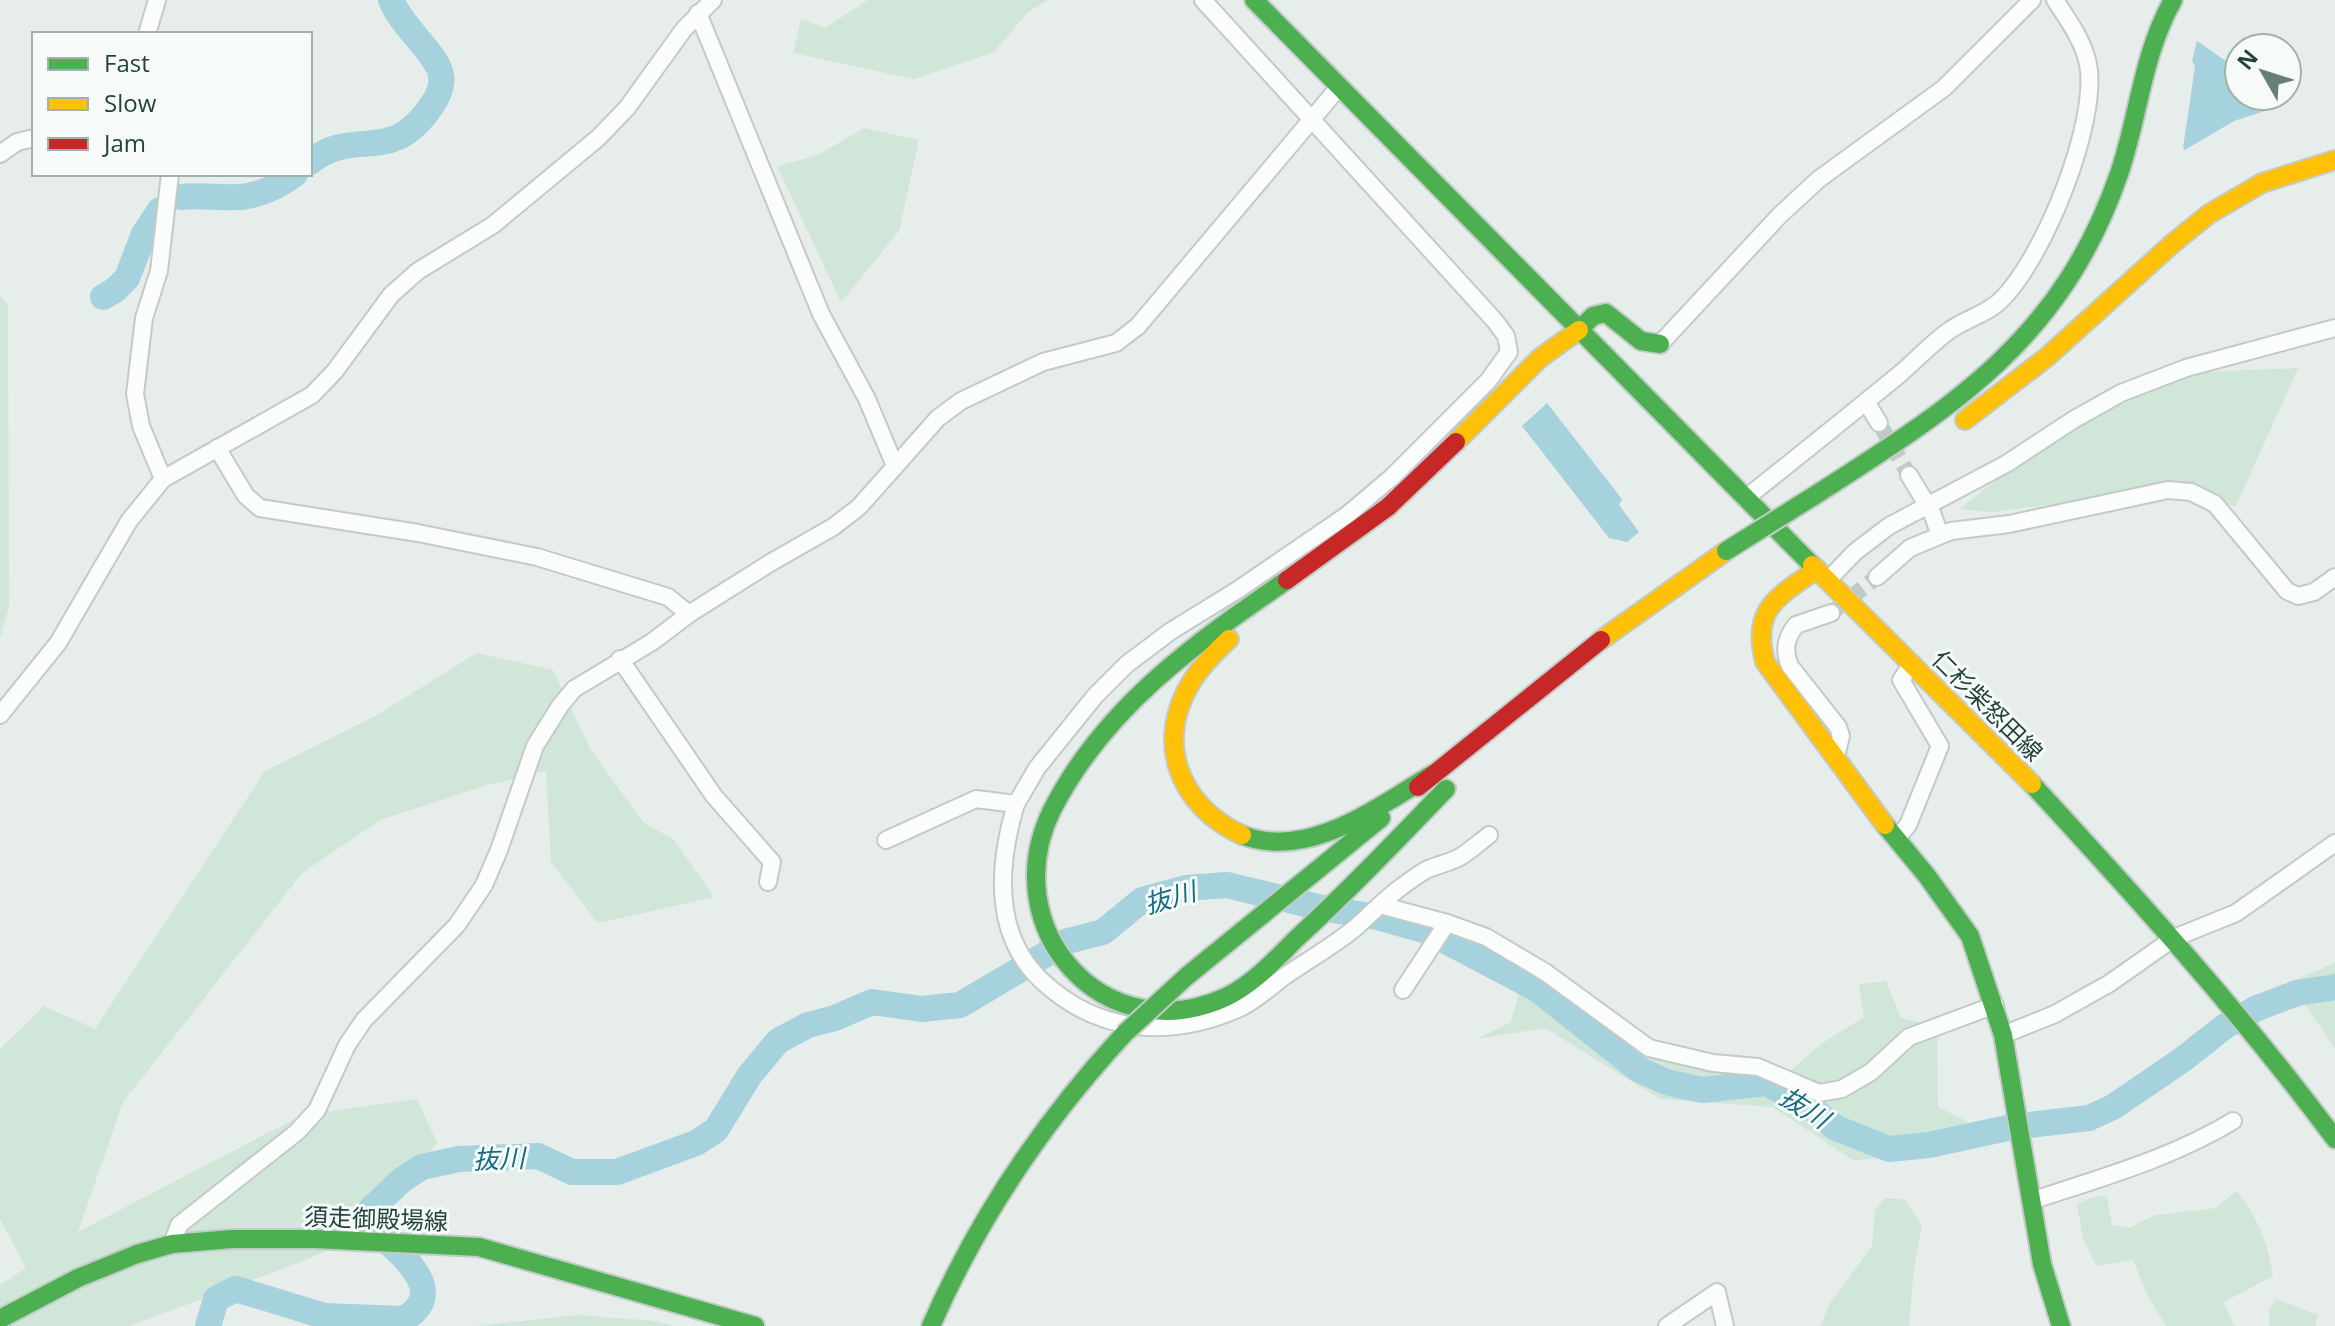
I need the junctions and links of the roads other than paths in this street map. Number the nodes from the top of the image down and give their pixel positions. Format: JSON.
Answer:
{"nodes":[{"id":1,"x":157,"y":0,"type":"edge"},
{"id":2,"x":713,"y":0,"type":"edge"},
{"id":3,"x":1203,"y":0,"type":"edge"},
{"id":4,"x":1254,"y":0,"type":"edge"},
{"id":5,"x":2032,"y":0,"type":"edge"},
{"id":6,"x":2055,"y":0,"type":"edge"},
{"id":7,"x":2173,"y":0,"type":"edge"},
{"id":8,"x":698,"y":13,"type":"junction"},
{"id":9,"x":148,"y":32,"type":"edge"},
{"id":10,"x":1339,"y":87,"type":"junction"},
{"id":11,"x":1312,"y":117,"type":"junction"},
{"id":12,"x":32,"y":138,"type":"edge"},
{"id":13,"x":0,"y":154,"type":"edge"},
{"id":14,"x":2335,"y":160,"type":"edge"},
{"id":15,"x":170,"y":176,"type":"edge"},
{"id":16,"x":2335,"y":328,"type":"edge"},
{"id":17,"x":1579,"y":330,"type":"junction"},
{"id":18,"x":1660,"y":344,"type":"joint"},
{"id":19,"x":1866,"y":402,"type":"junction"},
{"id":20,"x":1879,"y":423,"type":"tunnel mouth"},
{"id":21,"x":1956,"y":426,"type":"dead end"},
{"id":22,"x":217,"y":448,"type":"junction"},
{"id":23,"x":895,"y":466,"type":"junction"},
{"id":24,"x":1895,"y":470,"type":"joint"},
{"id":25,"x":163,"y":479,"type":"junction"},
{"id":26,"x":1745,"y":499,"type":"junction"},
{"id":27,"x":1821,"y":501,"type":"junction"},
{"id":28,"x":1928,"y":505,"type":"junction"},
{"id":29,"x":1940,"y":535,"type":"junction"},
{"id":30,"x":1730,"y":557,"type":"junction"},
{"id":31,"x":1822,"y":574,"type":"junction"},
{"id":32,"x":1877,"y":577,"type":"tunnel mouth"},
{"id":33,"x":2335,"y":577,"type":"edge"},
{"id":34,"x":1831,"y":613,"type":"tunnel mouth"},
{"id":35,"x":689,"y":614,"type":"junction"},
{"id":36,"x":620,"y":659,"type":"junction"},
{"id":37,"x":1912,"y":663,"type":"junction"},
{"id":38,"x":0,"y":715,"type":"edge"},
{"id":39,"x":1836,"y":756,"type":"junction"},
{"id":40,"x":1433,"y":774,"type":"junction"},
{"id":41,"x":1458,"y":779,"type":"junction"},
{"id":42,"x":1016,"y":804,"type":"junction"},
{"id":43,"x":1489,"y":835,"type":"dead end"},
{"id":44,"x":1896,"y":839,"type":"junction"},
{"id":45,"x":886,"y":840,"type":"dead end"},
{"id":46,"x":2335,"y":843,"type":"edge"},
{"id":47,"x":1343,"y":858,"type":"junction"},
{"id":48,"x":768,"y":882,"type":"dead end"},
{"id":49,"x":1380,"y":905,"type":"junction"},
{"id":50,"x":1445,"y":927,"type":"junction"},
{"id":51,"x":2174,"y":938,"type":"junction"},
{"id":52,"x":1403,"y":990,"type":"dead end"},
{"id":53,"x":1995,"y":1005,"type":"junction"},
{"id":54,"x":2003,"y":1035,"type":"junction"},
{"id":55,"x":1129,"y":1039,"type":"junction"},
{"id":56,"x":2233,"y":1121,"type":"dead end"},
{"id":57,"x":2335,"y":1139,"type":"edge"},
{"id":58,"x":2031,"y":1201,"type":"junction"},
{"id":59,"x":172,"y":1244,"type":"junction"},
{"id":60,"x":0,"y":1319,"type":"edge"},
{"id":61,"x":755,"y":1326,"type":"edge"},
{"id":62,"x":931,"y":1326,"type":"edge"},
{"id":63,"x":946,"y":1326,"type":"edge"},
{"id":64,"x":1667,"y":1326,"type":"edge"},
{"id":65,"x":1725,"y":1326,"type":"edge"},
{"id":66,"x":2061,"y":1326,"type":"edge"}],
"edges":[{"from":1,"to":9,"type":"street"},
{"from":2,"to":8,"type":"street"},
{"from":3,"to":11,"type":"street"},
{"from":4,"to":10,"type":"main road","name":"仁杉柴怒田線"},
{"from":5,"to":18,"type":"street"},
{"from":6,"to":19,"type":"street"},
{"from":7,"to":27,"type":"main road"},
{"from":8,"to":22,"type":"street"},
{"from":8,"to":23,"type":"street"},
{"from":10,"to":11,"type":"street"},
{"from":10,"to":17,"type":"main road","name":"仁杉柴怒田線"},
{"from":11,"to":23,"type":"street"},
{"from":11,"to":42,"type":"street"},
{"from":12,"to":13,"type":"street"},
{"from":14,"to":21,"type":"main road"},
{"from":15,"to":25,"type":"street"},
{"from":16,"to":28,"type":"street"},
{"from":17,"to":18,"type":"main road"},
{"from":17,"to":26,"type":"main road","name":"仁杉柴怒田線"},
{"from":17,"to":40,"type":"main road"},
{"from":17,"to":41,"type":"main road"},
{"from":19,"to":20,"type":"street"},
{"from":19,"to":26,"type":"street"},
{"from":22,"to":25,"type":"street"},
{"from":22,"to":35,"type":"street"},
{"from":23,"to":35,"type":"street"},
{"from":24,"to":27,"type":"main road"},
{"from":24,"to":28,"type":"street"},
{"from":25,"to":38,"type":"street"},
{"from":26,"to":31,"type":"main road","name":"仁杉柴怒田線"},
{"from":27,"to":30,"type":"main road","bridge":true},
{"from":28,"to":29,"type":"street"},
{"from":28,"to":31,"type":"street"},
{"from":29,"to":32,"type":"street"},
{"from":29,"to":33,"type":"street"},
{"from":30,"to":40,"type":"main road"},
{"from":30,"to":41,"type":"main road"},
{"from":31,"to":37,"type":"main road","name":"仁杉柴怒田線"},
{"from":31,"to":39,"type":"main road"},
{"from":34,"to":39,"type":"street"},
{"from":35,"to":36,"type":"street"},
{"from":36,"to":48,"type":"street"},
{"from":36,"to":59,"type":"street"},
{"from":37,"to":44,"type":"street"},
{"from":37,"to":51,"type":"main road","name":"仁杉柴怒田線"},
{"from":39,"to":44,"type":"main road"},
{"from":40,"to":47,"type":"main road"},
{"from":41,"to":47,"type":"main road"},
{"from":42,"to":45,"type":"street"},
{"from":42,"to":49,"type":"street"},
{"from":43,"to":49,"type":"street"},
{"from":44,"to":53,"type":"main road"},
{"from":46,"to":51,"type":"street"},
{"from":47,"to":55,"type":"main road"},
{"from":49,"to":50,"type":"street"},
{"from":50,"to":52,"type":"street"},
{"from":50,"to":53,"type":"street"},
{"from":51,"to":54,"type":"street"},
{"from":51,"to":57,"type":"main road","name":"仁杉柴怒田線"},
{"from":53,"to":54,"type":"main road"},
{"from":54,"to":58,"type":"main road"},
{"from":55,"to":62,"type":"main road"},
{"from":55,"to":63,"type":"main road"},
{"from":56,"to":58,"type":"street"},
{"from":58,"to":66,"type":"main road"},
{"from":59,"to":60,"type":"main road","name":"須走御殿場線"},
{"from":59,"to":61,"type":"main road","name":"須走御殿場線"},
{"from":64,"to":65,"type":"street"}]}
